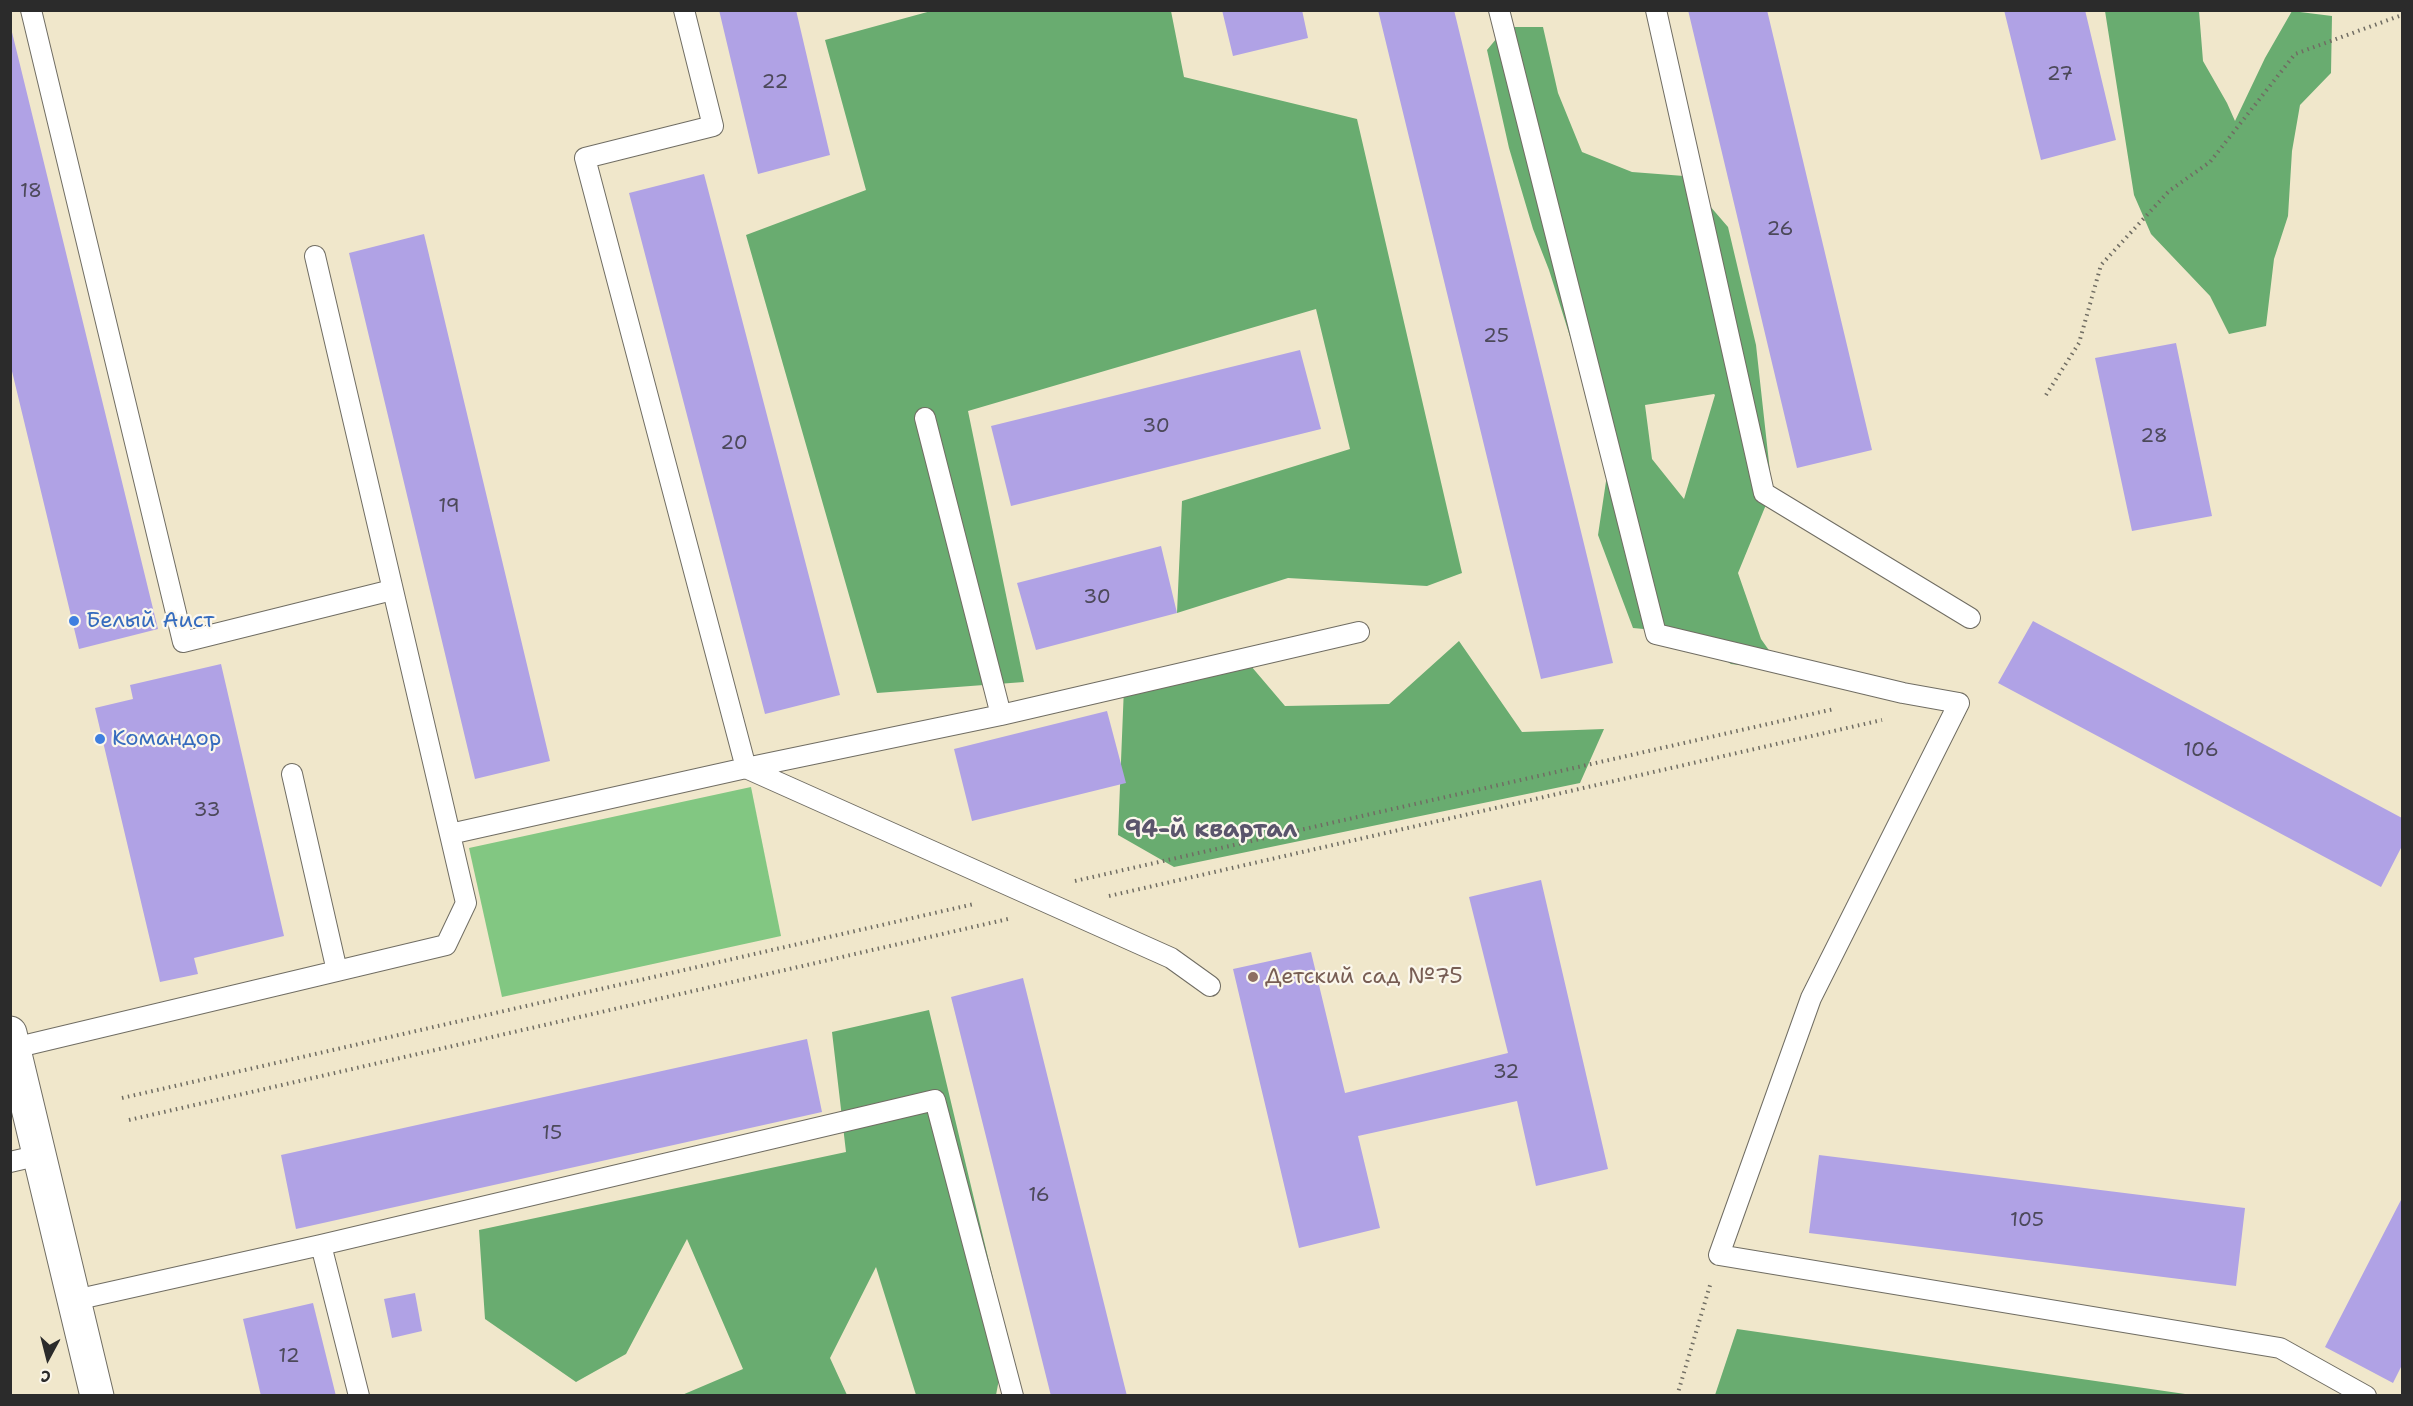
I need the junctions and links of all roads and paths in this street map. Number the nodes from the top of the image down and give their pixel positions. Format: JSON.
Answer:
{"nodes":[{"id":1,"x":31,"y":10,"type":"edge"},
{"id":2,"x":684,"y":10,"type":"edge"},
{"id":3,"x":1499,"y":10,"type":"edge"},
{"id":4,"x":1656,"y":10,"type":"edge"},
{"id":5,"x":2403,"y":15,"type":"edge"},
{"id":6,"x":315,"y":256,"type":"dead end"},
{"id":7,"x":2046,"y":395,"type":"dead end"},
{"id":8,"x":925,"y":418,"type":"dead end"},
{"id":9,"x":392,"y":590,"type":"junction"},
{"id":10,"x":1970,"y":618,"type":"dead end"},
{"id":11,"x":1359,"y":632,"type":"dead end"},
{"id":12,"x":1001,"y":715,"type":"junction"},
{"id":13,"x":746,"y":768,"type":"junction"},
{"id":14,"x":292,"y":774,"type":"dead end"},
{"id":15,"x":450,"y":834,"type":"junction"},
{"id":16,"x":336,"y":971,"type":"junction"},
{"id":17,"x":1210,"y":986,"type":"dead end"},
{"id":18,"x":12,"y":1040,"type":"edge"},
{"id":19,"x":25,"y":1159,"type":"edge"},
{"id":20,"x":321,"y":1245,"type":"junction"},
{"id":21,"x":1719,"y":1255,"type":"junction"},
{"id":22,"x":75,"y":1300,"type":"junction"},
{"id":23,"x":97,"y":1395,"type":"edge"},
{"id":24,"x":359,"y":1395,"type":"edge"},
{"id":25,"x":1013,"y":1395,"type":"edge"},
{"id":26,"x":1677,"y":1395,"type":"edge"},
{"id":27,"x":2366,"y":1395,"type":"edge"}],
"edges":[{"from":1,"to":9,"type":"lane"},
{"from":2,"to":13,"type":"lane"},
{"from":3,"to":21,"type":"lane"},
{"from":4,"to":10,"type":"lane"},
{"from":5,"to":7,"type":"path"},
{"from":6,"to":9,"type":"lane"},
{"from":8,"to":12,"type":"lane"},
{"from":9,"to":15,"type":"lane"},
{"from":11,"to":12,"type":"lane"},
{"from":12,"to":13,"type":"lane"},
{"from":13,"to":15,"type":"lane"},
{"from":13,"to":17,"type":"lane"},
{"from":14,"to":16,"type":"lane"},
{"from":15,"to":16,"type":"lane"},
{"from":16,"to":18,"type":"lane"},
{"from":18,"to":19,"type":"street"},
{"from":19,"to":22,"type":"street"},
{"from":20,"to":22,"type":"lane"},
{"from":20,"to":24,"type":"lane"},
{"from":20,"to":25,"type":"lane"},
{"from":21,"to":26,"type":"path"},
{"from":21,"to":27,"type":"lane"},
{"from":22,"to":23,"type":"street"}]}
